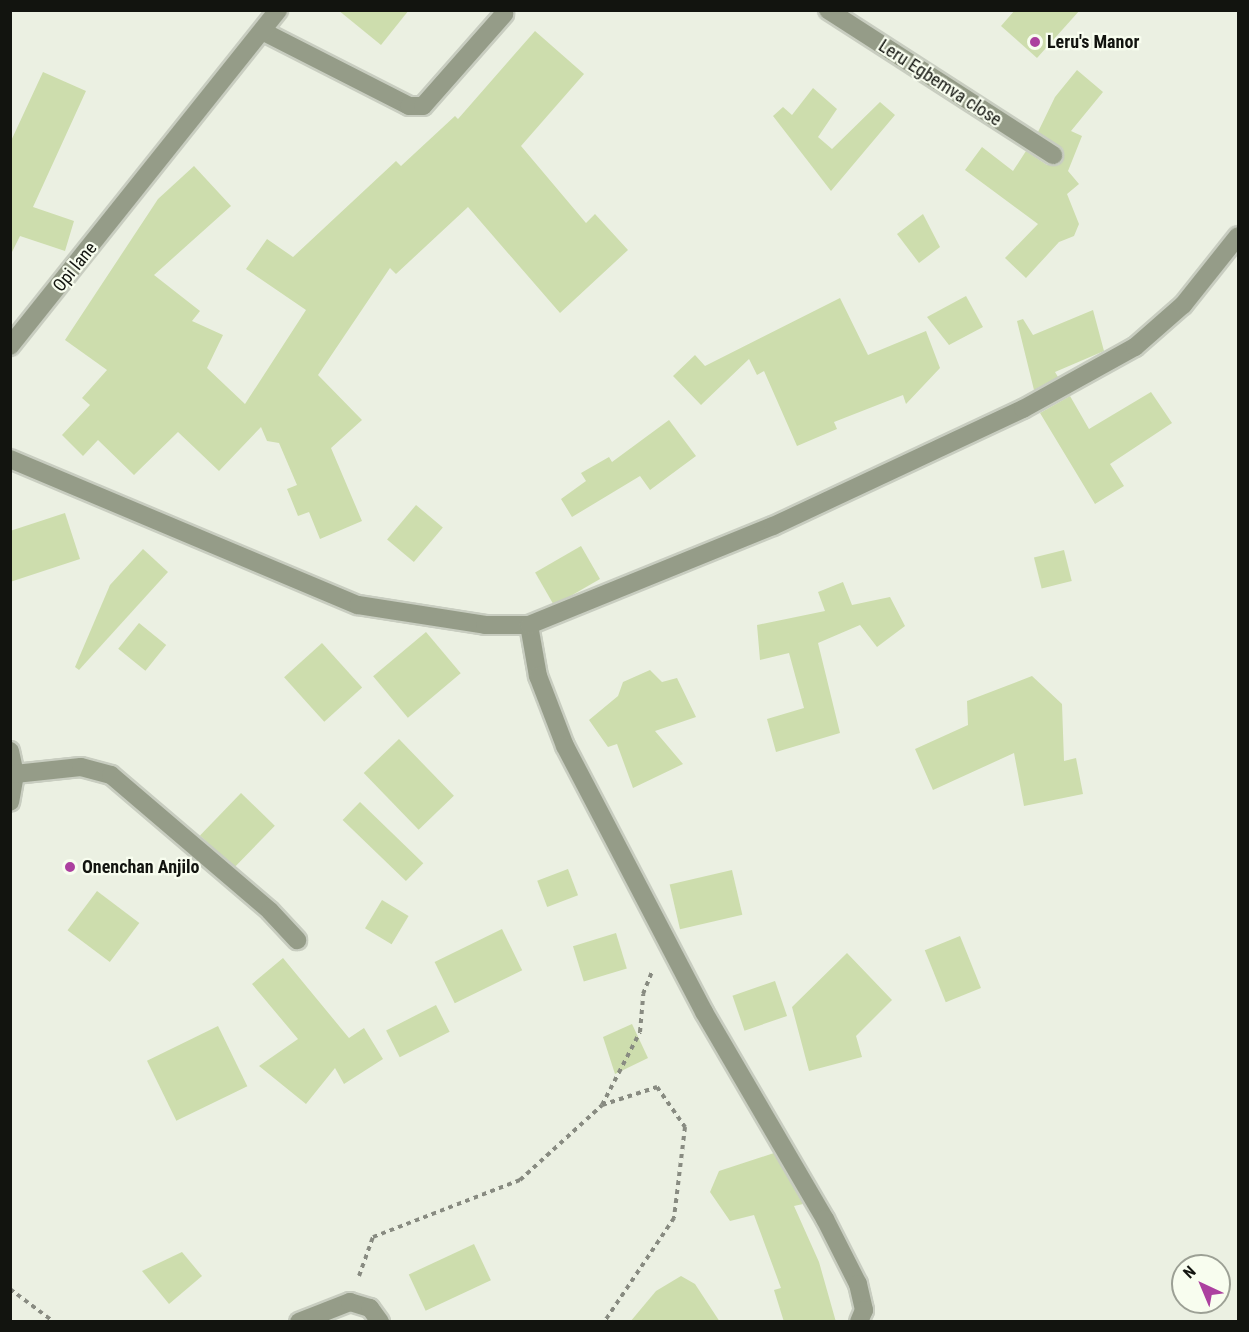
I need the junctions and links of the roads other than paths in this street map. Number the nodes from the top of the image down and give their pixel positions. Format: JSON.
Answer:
{"nodes":[{"id":1,"x":278,"y":10,"type":"edge"},
{"id":2,"x":828,"y":10,"type":"edge"},
{"id":3,"x":504,"y":14,"type":"dead end"},
{"id":4,"x":264,"y":32,"type":"junction"},
{"id":5,"x":1053,"y":155,"type":"dead end"},
{"id":6,"x":1239,"y":236,"type":"edge"},
{"id":7,"x":10,"y":346,"type":"edge"},
{"id":8,"x":10,"y":459,"type":"edge"},
{"id":9,"x":529,"y":625,"type":"junction"},
{"id":10,"x":10,"y":751,"type":"edge"},
{"id":11,"x":15,"y":774,"type":"junction"},
{"id":12,"x":10,"y":802,"type":"edge"},
{"id":13,"x":297,"y":940,"type":"dead end"},
{"id":14,"x":299,"y":1322,"type":"edge"},
{"id":15,"x":380,"y":1322,"type":"edge"},
{"id":16,"x":859,"y":1322,"type":"edge"}],
"edges":[{"from":1,"to":4,"type":"street","name":"Opi lane"},
{"from":2,"to":5,"type":"street","name":"Leru Egbemva close"},
{"from":3,"to":4,"type":"street"},
{"from":4,"to":7,"type":"street","name":"Opi lane"},
{"from":6,"to":9,"type":"street"},
{"from":8,"to":9,"type":"street"},
{"from":9,"to":16,"type":"street"},
{"from":10,"to":11,"type":"street"},
{"from":11,"to":12,"type":"street"},
{"from":11,"to":13,"type":"street"},
{"from":14,"to":15,"type":"street"}]}
